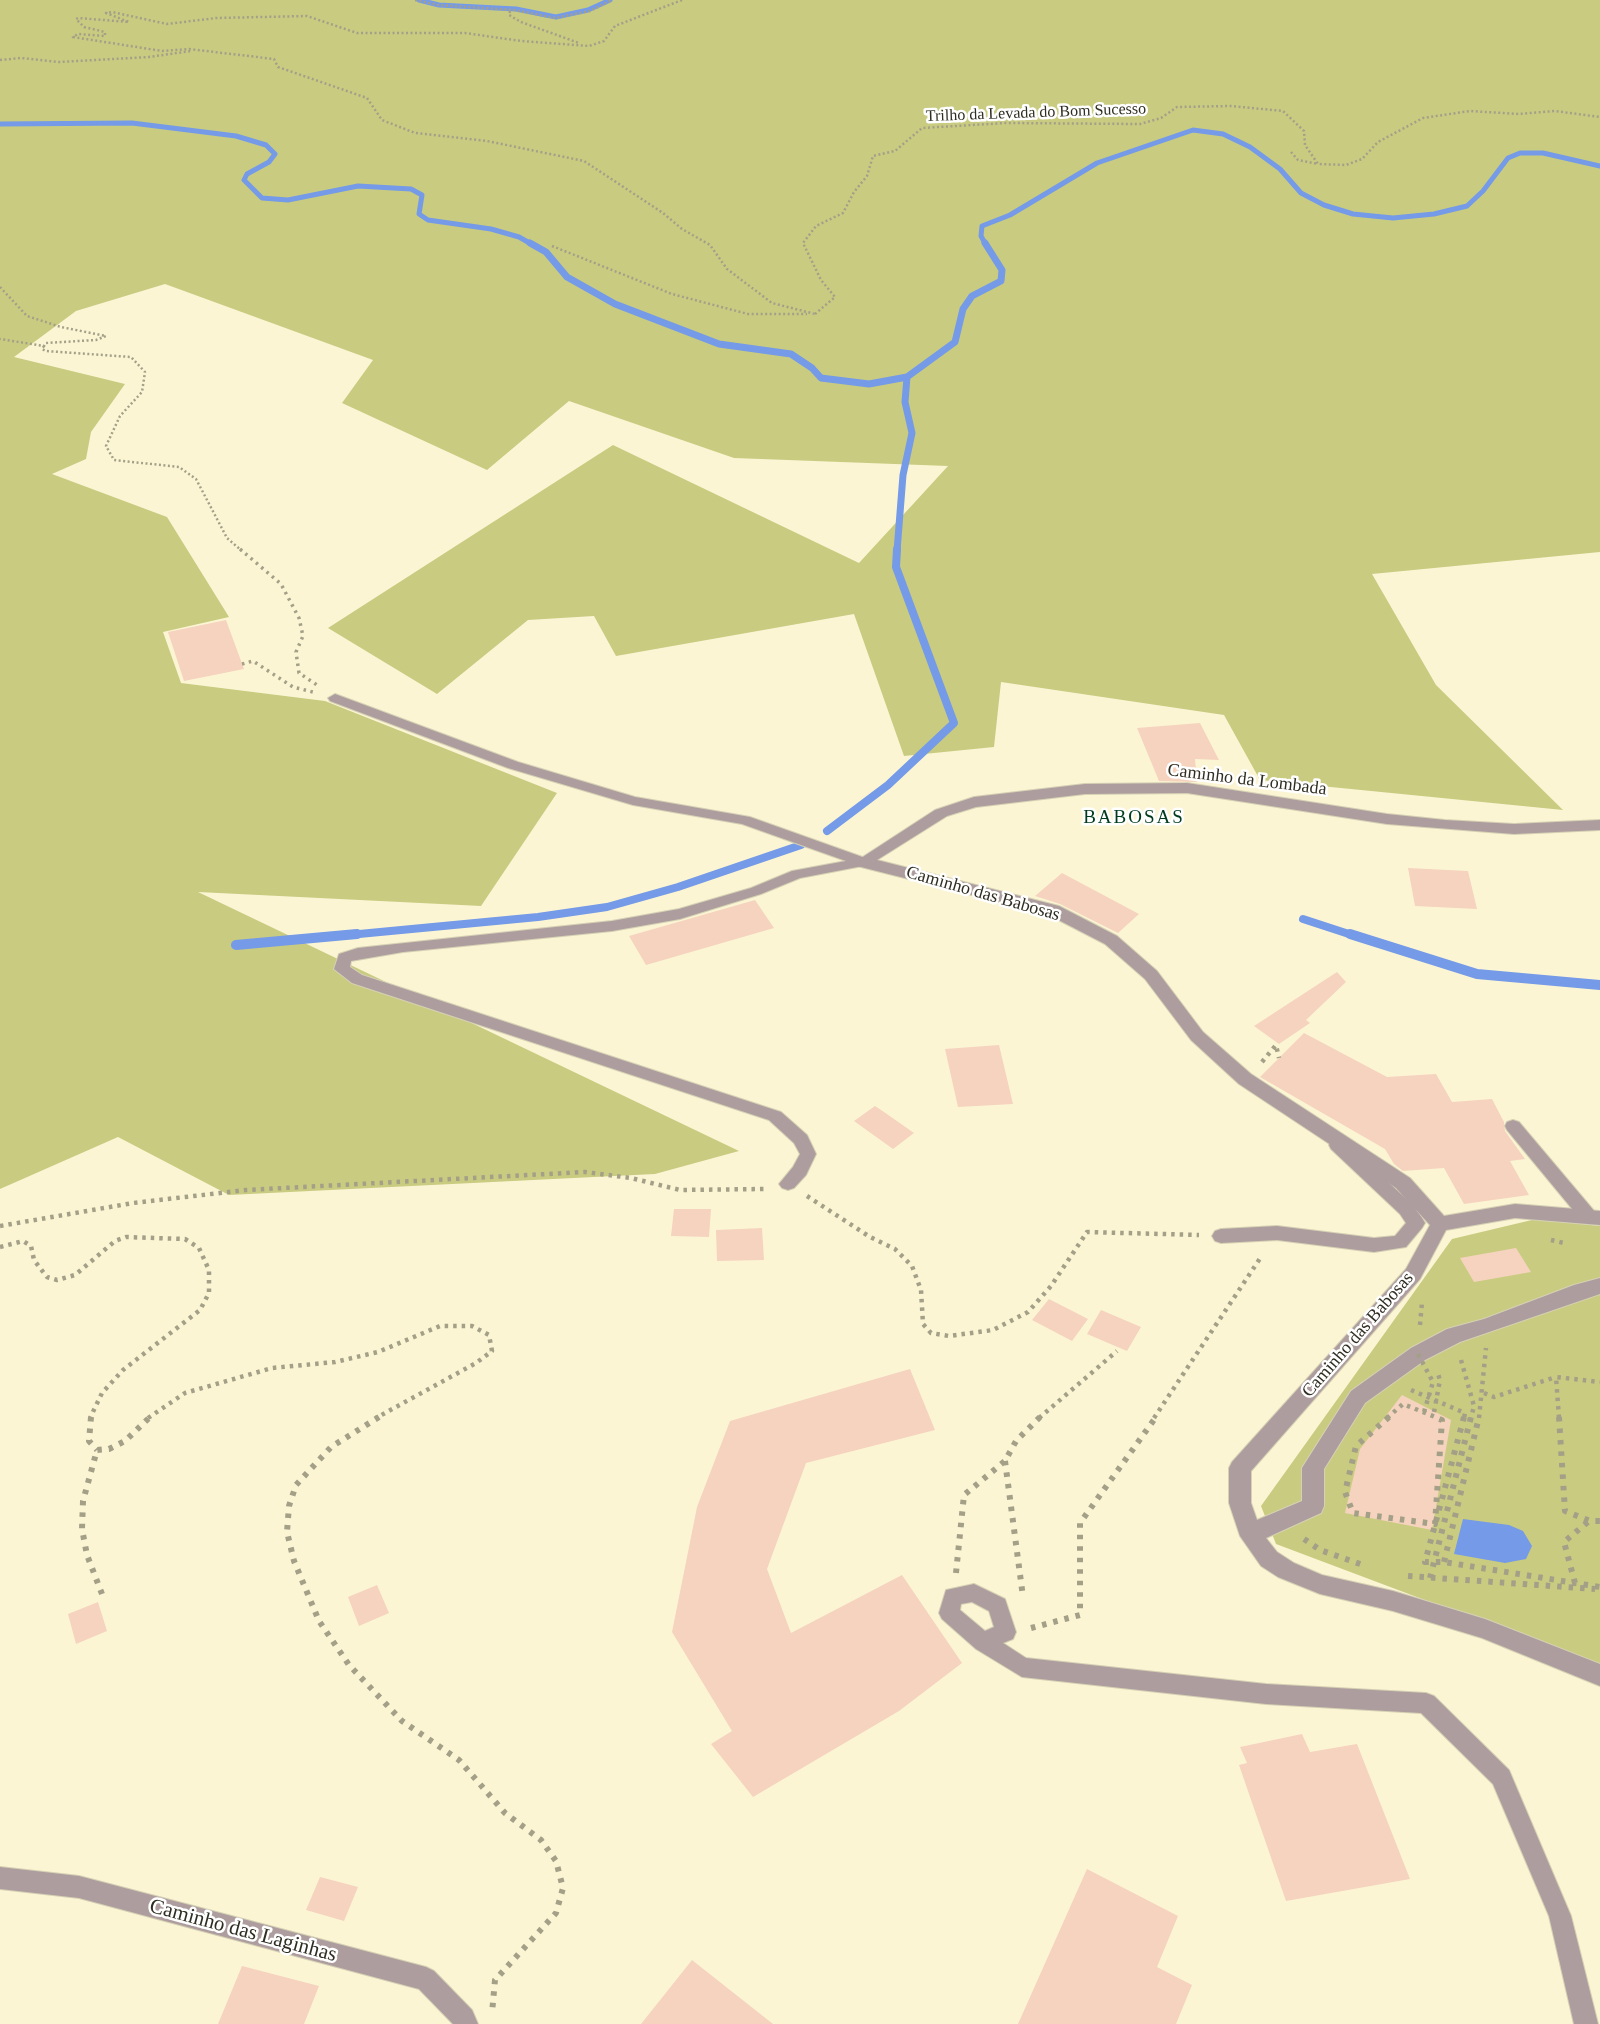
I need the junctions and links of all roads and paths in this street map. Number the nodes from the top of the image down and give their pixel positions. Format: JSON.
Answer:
{"nodes":[{"id":1,"x":415,"y":0,"type":"edge"},
{"id":2,"x":612,"y":0,"type":"edge"},
{"id":3,"x":682,"y":0,"type":"edge"},
{"id":4,"x":510,"y":10,"type":"dead end"},
{"id":5,"x":604,"y":41,"type":"junction"},
{"id":6,"x":195,"y":50,"type":"junction"},
{"id":7,"x":0,"y":60,"type":"edge"},
{"id":8,"x":1600,"y":117,"type":"edge"},
{"id":9,"x":1292,"y":152,"type":"dead end"},
{"id":10,"x":1318,"y":164,"type":"junction"},
{"id":11,"x":552,"y":246,"type":"dead end"},
{"id":12,"x":0,"y":287,"type":"edge"},
{"id":13,"x":815,"y":314,"type":"junction"},
{"id":14,"x":0,"y":337,"type":"edge"},
{"id":15,"x":44,"y":346,"type":"junction"},
{"id":16,"x":242,"y":664,"type":"dead end"},
{"id":17,"x":335,"y":698,"type":"junction"},
{"id":18,"x":1600,"y":825,"type":"edge"},
{"id":19,"x":863,"y":862,"type":"junction"},
{"id":20,"x":1279,"y":1058,"type":"dead end"},
{"id":21,"x":1259,"y":1065,"type":"dead end"},
{"id":22,"x":1513,"y":1126,"type":"dead end"},
{"id":23,"x":1325,"y":1134,"type":"junction"},
{"id":24,"x":788,"y":1184,"type":"junction"},
{"id":25,"x":1594,"y":1218,"type":"edge"},
{"id":26,"x":1440,"y":1224,"type":"junction"},
{"id":27,"x":0,"y":1226,"type":"edge"},
{"id":28,"x":1277,"y":1233,"type":"junction"},
{"id":29,"x":1221,"y":1236,"type":"joint"},
{"id":30,"x":0,"y":1247,"type":"edge"},
{"id":31,"x":1600,"y":1286,"type":"edge"},
{"id":32,"x":1430,"y":1291,"type":"dead end"},
{"id":33,"x":1487,"y":1326,"type":"junction"},
{"id":34,"x":1454,"y":1335,"type":"junction"},
{"id":35,"x":1421,"y":1343,"type":"junction"},
{"id":36,"x":1117,"y":1351,"type":"dead end"},
{"id":37,"x":1556,"y":1377,"type":"junction"},
{"id":38,"x":1600,"y":1382,"type":"edge"},
{"id":39,"x":1408,"y":1389,"type":"dead end"},
{"id":40,"x":1484,"y":1392,"type":"junction"},
{"id":41,"x":1436,"y":1401,"type":"junction"},
{"id":42,"x":1424,"y":1412,"type":"junction"},
{"id":43,"x":1434,"y":1412,"type":"dead end"},
{"id":44,"x":97,"y":1450,"type":"junction"},
{"id":45,"x":1005,"y":1461,"type":"junction"},
{"id":46,"x":1590,"y":1521,"type":"junction"},
{"id":47,"x":1600,"y":1521,"type":"edge"},
{"id":48,"x":1281,"y":1522,"type":"junction"},
{"id":49,"x":1251,"y":1536,"type":"junction"},
{"id":50,"x":1444,"y":1562,"type":"junction"},
{"id":51,"x":1434,"y":1563,"type":"junction"},
{"id":52,"x":1369,"y":1567,"type":"dead end"},
{"id":53,"x":1405,"y":1576,"type":"dead end"},
{"id":54,"x":1430,"y":1577,"type":"junction"},
{"id":55,"x":1575,"y":1583,"type":"junction"},
{"id":56,"x":1600,"y":1588,"type":"edge"},
{"id":57,"x":102,"y":1594,"type":"dead end"},
{"id":58,"x":953,"y":1596,"type":"junction"},
{"id":59,"x":1024,"y":1603,"type":"dead end"},
{"id":60,"x":1026,"y":1616,"type":"dead end"},
{"id":61,"x":983,"y":1642,"type":"junction"},
{"id":62,"x":1600,"y":1675,"type":"edge"},
{"id":63,"x":0,"y":1878,"type":"edge"},
{"id":64,"x":467,"y":2024,"type":"edge"},
{"id":65,"x":492,"y":2024,"type":"edge"},
{"id":66,"x":1586,"y":2024,"type":"edge"}],
"edges":[{"from":1,"to":2,"type":"path"},
{"from":3,"to":5,"type":"path"},
{"from":4,"to":5,"type":"path"},
{"from":5,"to":6,"type":"path"},
{"from":6,"to":7,"type":"path"},
{"from":6,"to":13,"type":"path"},
{"from":8,"to":10,"type":"path"},
{"from":9,"to":10,"type":"path"},
{"from":10,"to":13,"type":"path","name":"Trilho da Levada do Bom Sucesso"},
{"from":11,"to":13,"type":"path"},
{"from":12,"to":15,"type":"path"},
{"from":14,"to":15,"type":"path"},
{"from":15,"to":17,"type":"path"},
{"from":16,"to":17,"type":"path"},
{"from":17,"to":19,"type":"lane"},
{"from":18,"to":19,"type":"street","name":"Caminho da Lombada"},
{"from":19,"to":23,"type":"street","name":"Caminho das Babosas"},
{"from":19,"to":24,"type":"lane"},
{"from":20,"to":21,"type":"path"},
{"from":22,"to":25,"type":"lane"},
{"from":23,"to":26,"type":"street","name":"Caminho das Babosas"},
{"from":23,"to":28,"type":"lane"},
{"from":24,"to":27,"type":"path"},
{"from":24,"to":29,"type":"path"},
{"from":25,"to":26,"type":"street"},
{"from":26,"to":49,"type":"street","name":"Caminho das Babosas"},
{"from":28,"to":29,"type":"lane"},
{"from":28,"to":60,"type":"path"},
{"from":30,"to":44,"type":"path"},
{"from":31,"to":33,"type":"street"},
{"from":32,"to":35,"type":"path"},
{"from":33,"to":34,"type":"street"},
{"from":33,"to":40,"type":"path"},
{"from":34,"to":35,"type":"street"},
{"from":34,"to":51,"type":"path"},
{"from":35,"to":41,"type":"path"},
{"from":35,"to":42,"type":"path","bridge":true},
{"from":35,"to":48,"type":"street"},
{"from":36,"to":45,"type":"path"},
{"from":37,"to":38,"type":"path"},
{"from":37,"to":40,"type":"path"},
{"from":37,"to":46,"type":"path"},
{"from":39,"to":41,"type":"path"},
{"from":40,"to":50,"type":"path"},
{"from":41,"to":43,"type":"path"},
{"from":41,"to":51,"type":"path"},
{"from":42,"to":42,"type":"path"},
{"from":44,"to":57,"type":"path"},
{"from":44,"to":65,"type":"path"},
{"from":45,"to":58,"type":"path"},
{"from":45,"to":59,"type":"path"},
{"from":46,"to":47,"type":"path"},
{"from":46,"to":55,"type":"path"},
{"from":48,"to":49,"type":"street"},
{"from":48,"to":52,"type":"path"},
{"from":49,"to":62,"type":"street","name":"Caminho das Babosas"},
{"from":50,"to":51,"type":"path"},
{"from":50,"to":55,"type":"path"},
{"from":51,"to":54,"type":"path"},
{"from":53,"to":54,"type":"path"},
{"from":54,"to":56,"type":"path"},
{"from":55,"to":56,"type":"path"},
{"from":58,"to":61,"type":"lane"},
{"from":58,"to":61,"type":"lane"},
{"from":61,"to":66,"type":"lane"},
{"from":63,"to":64,"type":"lane","name":"Caminho das Laginhas"}]}
